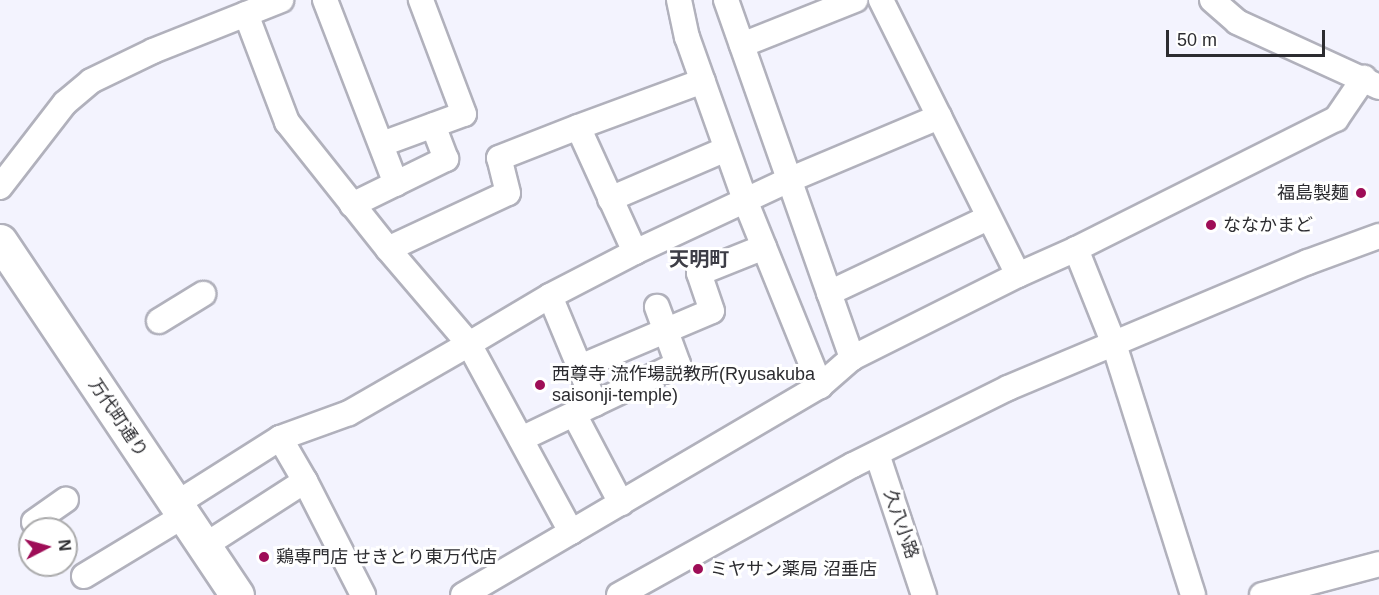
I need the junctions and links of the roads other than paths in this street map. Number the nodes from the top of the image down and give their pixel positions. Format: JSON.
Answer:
{"nodes":[{"id":1,"x":280,"y":0,"type":"edge"},
{"id":2,"x":325,"y":0,"type":"edge"},
{"id":3,"x":421,"y":0,"type":"edge"},
{"id":4,"x":679,"y":0,"type":"edge"},
{"id":5,"x":726,"y":0,"type":"edge"},
{"id":6,"x":855,"y":0,"type":"edge"},
{"id":7,"x":881,"y":0,"type":"edge"},
{"id":8,"x":1212,"y":0,"type":"edge"},
{"id":9,"x":246,"y":14,"type":"junction"},
{"id":10,"x":742,"y":45,"type":"junction"},
{"id":11,"x":703,"y":81,"type":"junction"},
{"id":12,"x":1372,"y":82,"type":"edge"},
{"id":13,"x":939,"y":117,"type":"junction"},
{"id":14,"x":433,"y":125,"type":"junction"},
{"id":15,"x":578,"y":127,"type":"junction"},
{"id":16,"x":382,"y":144,"type":"junction"},
{"id":17,"x":726,"y":148,"type":"junction"},
{"id":18,"x":789,"y":180,"type":"junction"},
{"id":19,"x":396,"y":184,"type":"junction"},
{"id":20,"x":0,"y":187,"type":"edge"},
{"id":21,"x":610,"y":198,"type":"junction"},
{"id":22,"x":745,"y":200,"type":"junction"},
{"id":23,"x":352,"y":205,"type":"junction"},
{"id":24,"x":988,"y":218,"type":"junction"},
{"id":25,"x":1379,"y":236,"type":"edge"},
{"id":26,"x":0,"y":241,"type":"edge"},
{"id":27,"x":764,"y":247,"type":"junction"},
{"id":28,"x":388,"y":249,"type":"junction"},
{"id":29,"x":1076,"y":249,"type":"junction"},
{"id":30,"x":634,"y":252,"type":"junction"},
{"id":31,"x":1018,"y":275,"type":"junction"},
{"id":32,"x":829,"y":293,"type":"junction"},
{"id":33,"x":203,"y":294,"type":"dead end"},
{"id":34,"x":550,"y":296,"type":"junction"},
{"id":35,"x":657,"y":307,"type":"dead end"},
{"id":36,"x":159,"y":321,"type":"dead end"},
{"id":37,"x":666,"y":331,"type":"junction"},
{"id":38,"x":469,"y":344,"type":"junction"},
{"id":39,"x":1114,"y":344,"type":"junction"},
{"id":40,"x":852,"y":358,"type":"junction"},
{"id":41,"x":580,"y":367,"type":"junction"},
{"id":42,"x":820,"y":386,"type":"junction"},
{"id":43,"x":585,"y":409,"type":"junction"},
{"id":44,"x":280,"y":438,"type":"junction"},
{"id":45,"x":521,"y":439,"type":"junction"},
{"id":46,"x":877,"y":454,"type":"junction"},
{"id":47,"x":305,"y":481,"type":"junction"},
{"id":48,"x":66,"y":500,"type":"dead end"},
{"id":49,"x":621,"y":503,"type":"junction"},
{"id":50,"x":181,"y":512,"type":"junction"},
{"id":51,"x":41,"y":517,"type":"edge"},
{"id":52,"x":571,"y":532,"type":"junction"},
{"id":53,"x":204,"y":546,"type":"junction"},
{"id":54,"x":1379,"y":564,"type":"edge"},
{"id":55,"x":84,"y":576,"type":"dead end"},
{"id":56,"x":626,"y":593,"type":"edge"},
{"id":57,"x":237,"y":595,"type":"edge"},
{"id":58,"x":363,"y":595,"type":"edge"},
{"id":59,"x":464,"y":595,"type":"edge"},
{"id":60,"x":924,"y":595,"type":"edge"},
{"id":61,"x":1193,"y":595,"type":"edge"},
{"id":62,"x":1262,"y":595,"type":"edge"}],
"edges":[{"from":1,"to":9,"type":"street"},
{"from":2,"to":16,"type":"street"},
{"from":3,"to":14,"type":"street"},
{"from":4,"to":11,"type":"street"},
{"from":5,"to":10,"type":"street"},
{"from":6,"to":10,"type":"street"},
{"from":7,"to":13,"type":"street"},
{"from":8,"to":12,"type":"street"},
{"from":9,"to":20,"type":"street"},
{"from":9,"to":23,"type":"street"},
{"from":10,"to":18,"type":"street"},
{"from":11,"to":15,"type":"street"},
{"from":11,"to":17,"type":"street"},
{"from":12,"to":29,"type":"street"},
{"from":13,"to":18,"type":"street"},
{"from":13,"to":24,"type":"street"},
{"from":14,"to":16,"type":"street"},
{"from":14,"to":19,"type":"street"},
{"from":15,"to":21,"type":"street"},
{"from":15,"to":28,"type":"street"},
{"from":16,"to":19,"type":"street"},
{"from":17,"to":21,"type":"street"},
{"from":17,"to":22,"type":"street"},
{"from":18,"to":22,"type":"street"},
{"from":18,"to":32,"type":"street"},
{"from":19,"to":23,"type":"street"},
{"from":21,"to":30,"type":"street"},
{"from":22,"to":27,"type":"street"},
{"from":22,"to":30,"type":"street"},
{"from":23,"to":28,"type":"street"},
{"from":24,"to":31,"type":"street"},
{"from":24,"to":32,"type":"street"},
{"from":25,"to":39,"type":"street"},
{"from":26,"to":50,"type":"street","name":"万代町通り"},
{"from":27,"to":37,"type":"street"},
{"from":27,"to":42,"type":"street"},
{"from":28,"to":38,"type":"street"},
{"from":29,"to":31,"type":"street"},
{"from":29,"to":39,"type":"street"},
{"from":30,"to":34,"type":"street"},
{"from":31,"to":40,"type":"street"},
{"from":32,"to":40,"type":"street"},
{"from":33,"to":36,"type":"street"},
{"from":34,"to":38,"type":"street"},
{"from":34,"to":41,"type":"street"},
{"from":35,"to":37,"type":"street"},
{"from":37,"to":41,"type":"street"},
{"from":37,"to":43,"type":"street"},
{"from":38,"to":44,"type":"street"},
{"from":38,"to":45,"type":"street"},
{"from":39,"to":46,"type":"street"},
{"from":39,"to":61,"type":"street"},
{"from":40,"to":42,"type":"street"},
{"from":41,"to":43,"type":"street"},
{"from":42,"to":49,"type":"street"},
{"from":43,"to":45,"type":"street"},
{"from":43,"to":49,"type":"street"},
{"from":44,"to":47,"type":"street"},
{"from":44,"to":50,"type":"street"},
{"from":45,"to":52,"type":"street"},
{"from":46,"to":56,"type":"street"},
{"from":46,"to":60,"type":"street","name":"久八小路"},
{"from":47,"to":53,"type":"street"},
{"from":47,"to":58,"type":"street"},
{"from":48,"to":51,"type":"street"},
{"from":49,"to":52,"type":"street"},
{"from":50,"to":53,"type":"street","name":"万代町通り"},
{"from":50,"to":55,"type":"street"},
{"from":52,"to":59,"type":"street"},
{"from":53,"to":57,"type":"street","name":"万代町通り"},
{"from":54,"to":62,"type":"street"}]}
